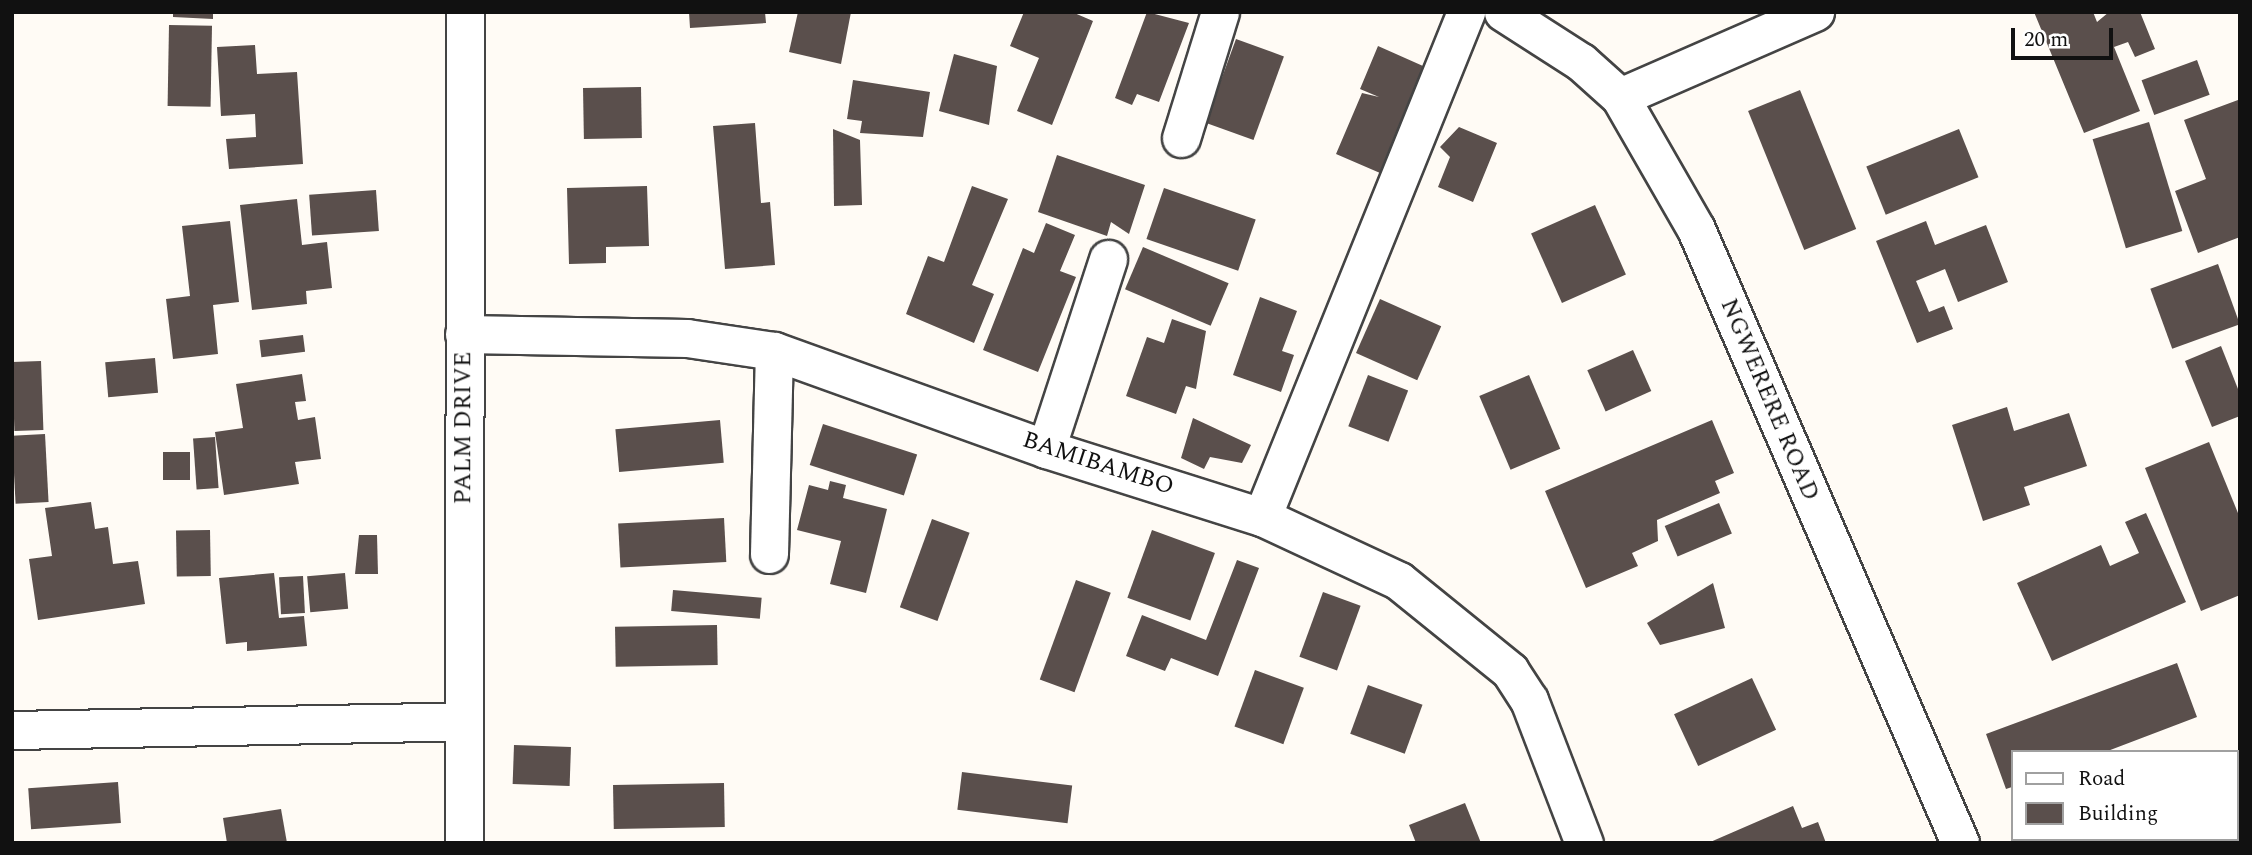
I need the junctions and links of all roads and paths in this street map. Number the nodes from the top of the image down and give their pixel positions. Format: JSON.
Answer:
{"nodes":[{"id":1,"x":465,"y":12,"type":"edge"},
{"id":2,"x":1220,"y":12,"type":"edge"},
{"id":3,"x":1466,"y":12,"type":"edge"},
{"id":4,"x":1503,"y":12,"type":"edge"},
{"id":5,"x":1815,"y":12,"type":"edge"},
{"id":6,"x":1620,"y":97,"type":"junction"},
{"id":7,"x":1181,"y":138,"type":"dead end"},
{"id":8,"x":1108,"y":259,"type":"dead end"},
{"id":9,"x":464,"y":334,"type":"junction"},
{"id":10,"x":774,"y":351,"type":"junction"},
{"id":11,"x":1046,"y":449,"type":"junction"},
{"id":12,"x":1262,"y":517,"type":"junction"},
{"id":13,"x":769,"y":554,"type":"dead end"},
{"id":14,"x":463,"y":721,"type":"junction"},
{"id":15,"x":12,"y":730,"type":"edge"},
{"id":16,"x":464,"y":843,"type":"edge"},
{"id":17,"x":1584,"y":843,"type":"edge"},
{"id":18,"x":1960,"y":843,"type":"edge"}],
"edges":[{"from":1,"to":9,"type":"street","name":"PALM DRIVE"},
{"from":2,"to":7,"type":"street"},
{"from":3,"to":12,"type":"street"},
{"from":4,"to":6,"type":"street","name":"NGWERERE ROAD"},
{"from":5,"to":6,"type":"street"},
{"from":6,"to":18,"type":"street","name":"NGWERERE ROAD"},
{"from":8,"to":11,"type":"street"},
{"from":9,"to":10,"type":"street","name":"BAMIBAMBO"},
{"from":9,"to":14,"type":"street","name":"PALM DRIVE"},
{"from":10,"to":11,"type":"street","name":"BAMIBAMBO"},
{"from":10,"to":13,"type":"street"},
{"from":11,"to":12,"type":"street","name":"BAMIBAMBO"},
{"from":12,"to":17,"type":"street","name":"BAMIBAMBO"},
{"from":14,"to":15,"type":"street"},
{"from":14,"to":16,"type":"street","name":"PALM DRIVE"}]}
